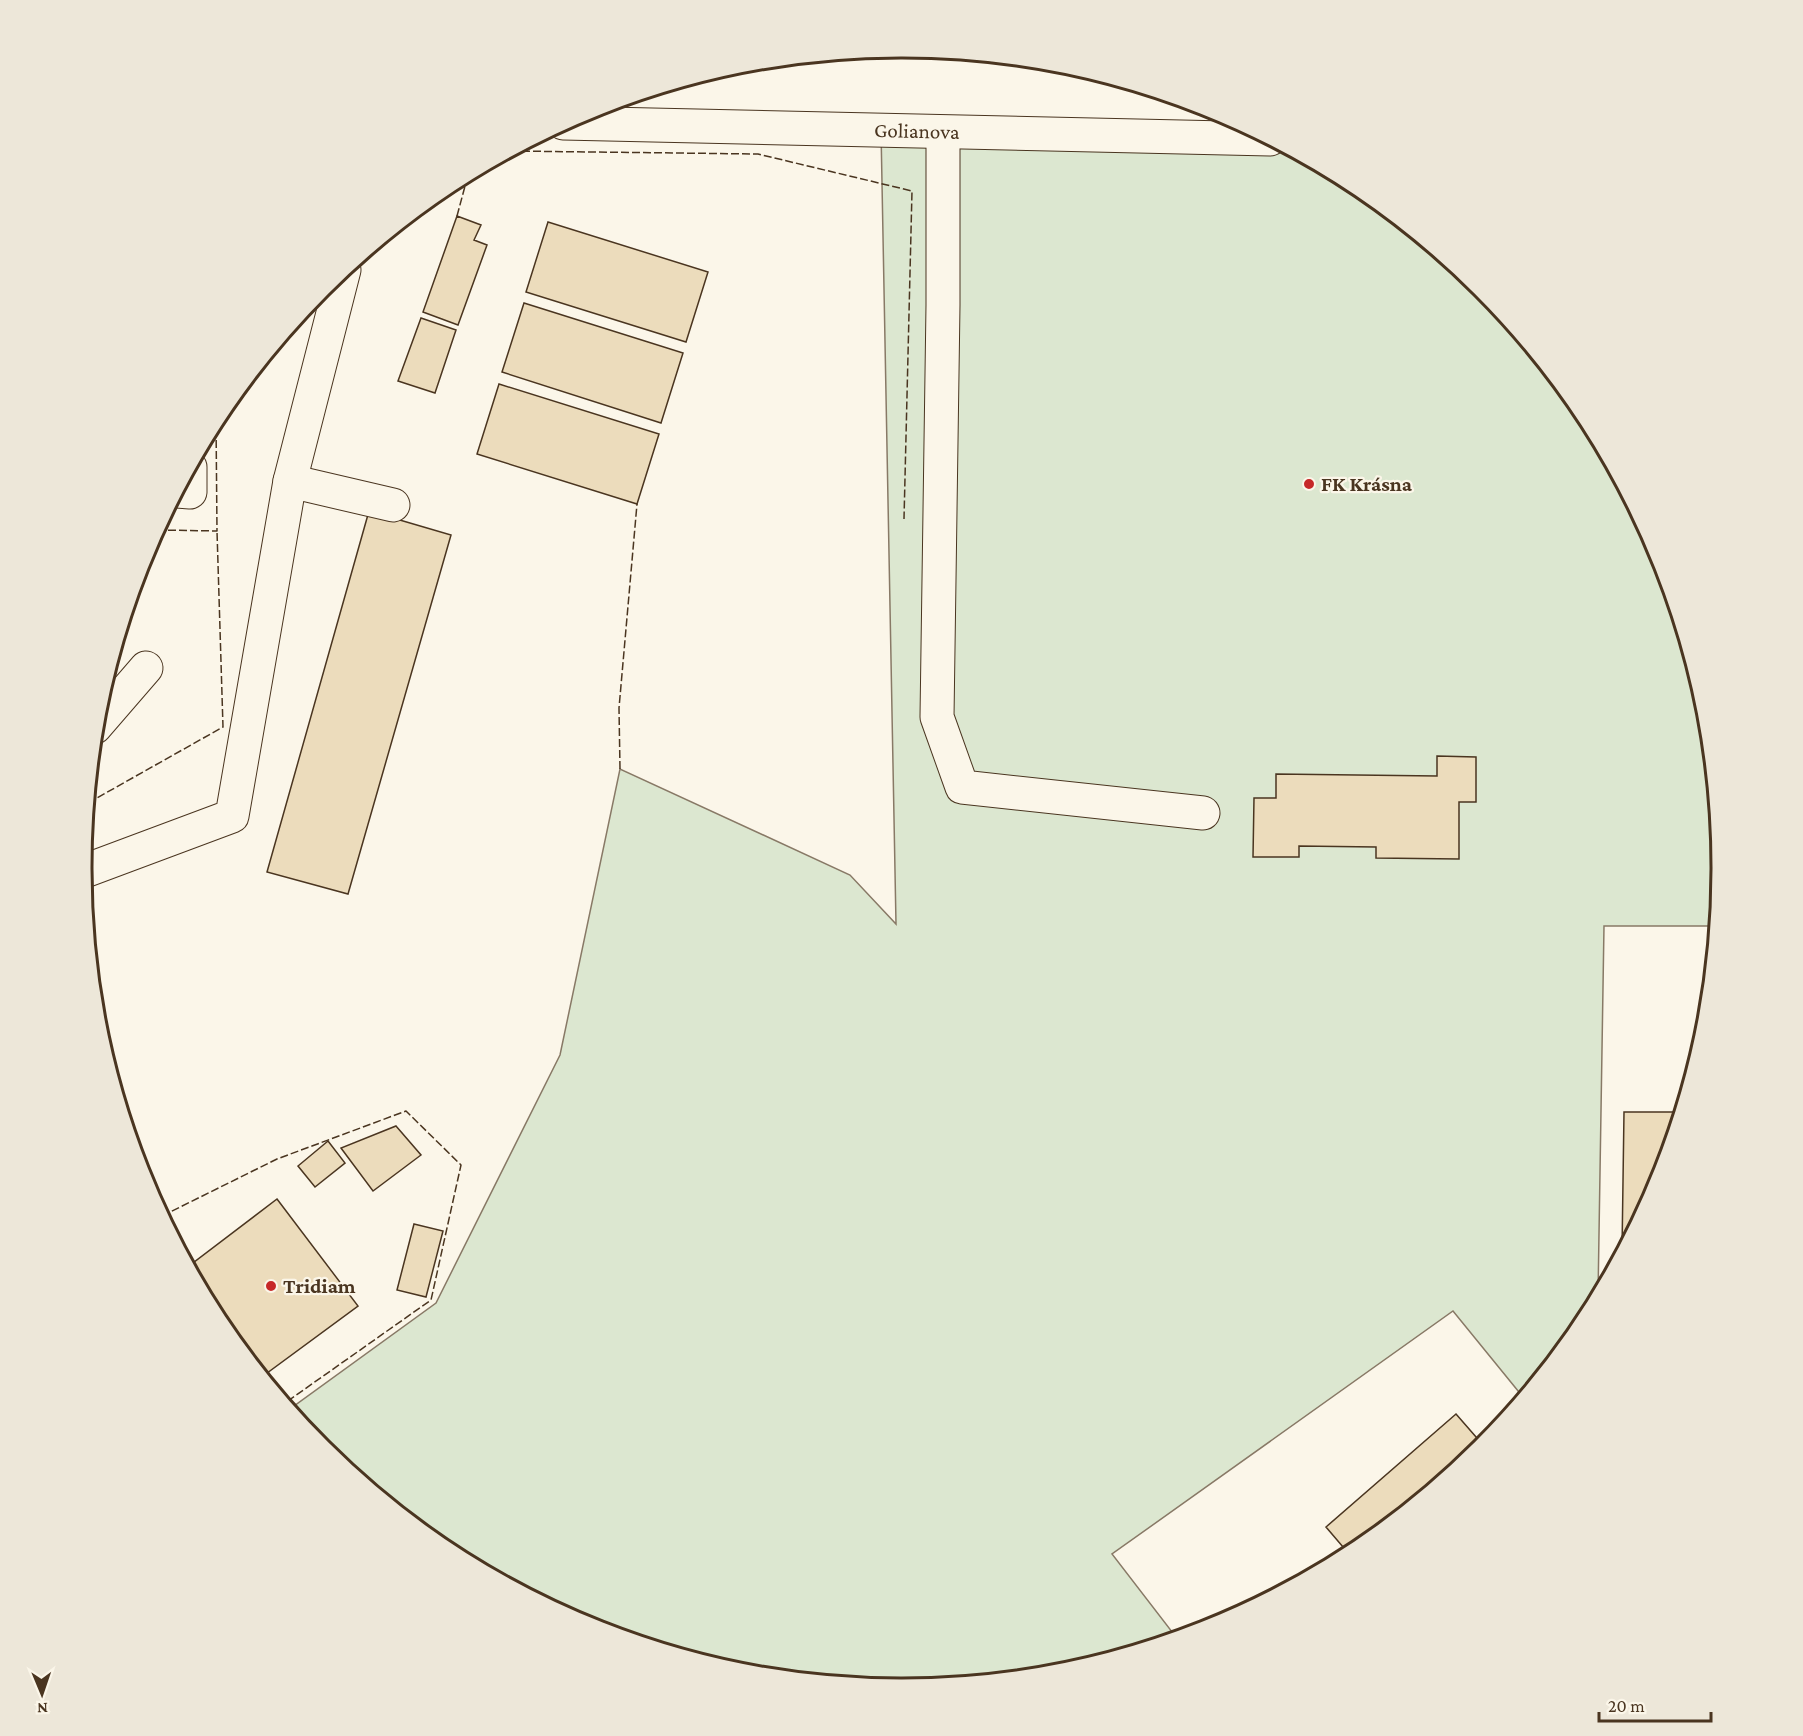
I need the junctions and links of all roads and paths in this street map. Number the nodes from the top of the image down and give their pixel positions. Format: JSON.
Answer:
{"nodes":[{"id":1,"x":584,"y":124,"type":"edge"},
{"id":2,"x":943,"y":134,"type":"junction"},
{"id":3,"x":1253,"y":139,"type":"edge"},
{"id":4,"x":340,"y":286,"type":"edge"},
{"id":5,"x":290,"y":480,"type":"junction"},
{"id":6,"x":190,"y":482,"type":"edge"},
{"id":7,"x":185,"y":492,"type":"edge"},
{"id":8,"x":393,"y":505,"type":"dead end"},
{"id":9,"x":146,"y":668,"type":"dead end"},
{"id":10,"x":108,"y":712,"type":"edge"},
{"id":11,"x":1203,"y":813,"type":"dead end"},
{"id":12,"x":92,"y":868,"type":"edge"}],
"edges":[{"from":1,"to":2,"type":"street","name":"Golianova"},
{"from":2,"to":3,"type":"street","name":"Golianova"},
{"from":2,"to":11,"type":"street"},
{"from":4,"to":5,"type":"street"},
{"from":5,"to":8,"type":"street"},
{"from":5,"to":12,"type":"street"},
{"from":6,"to":7,"type":"street"},
{"from":9,"to":10,"type":"street"}]}
